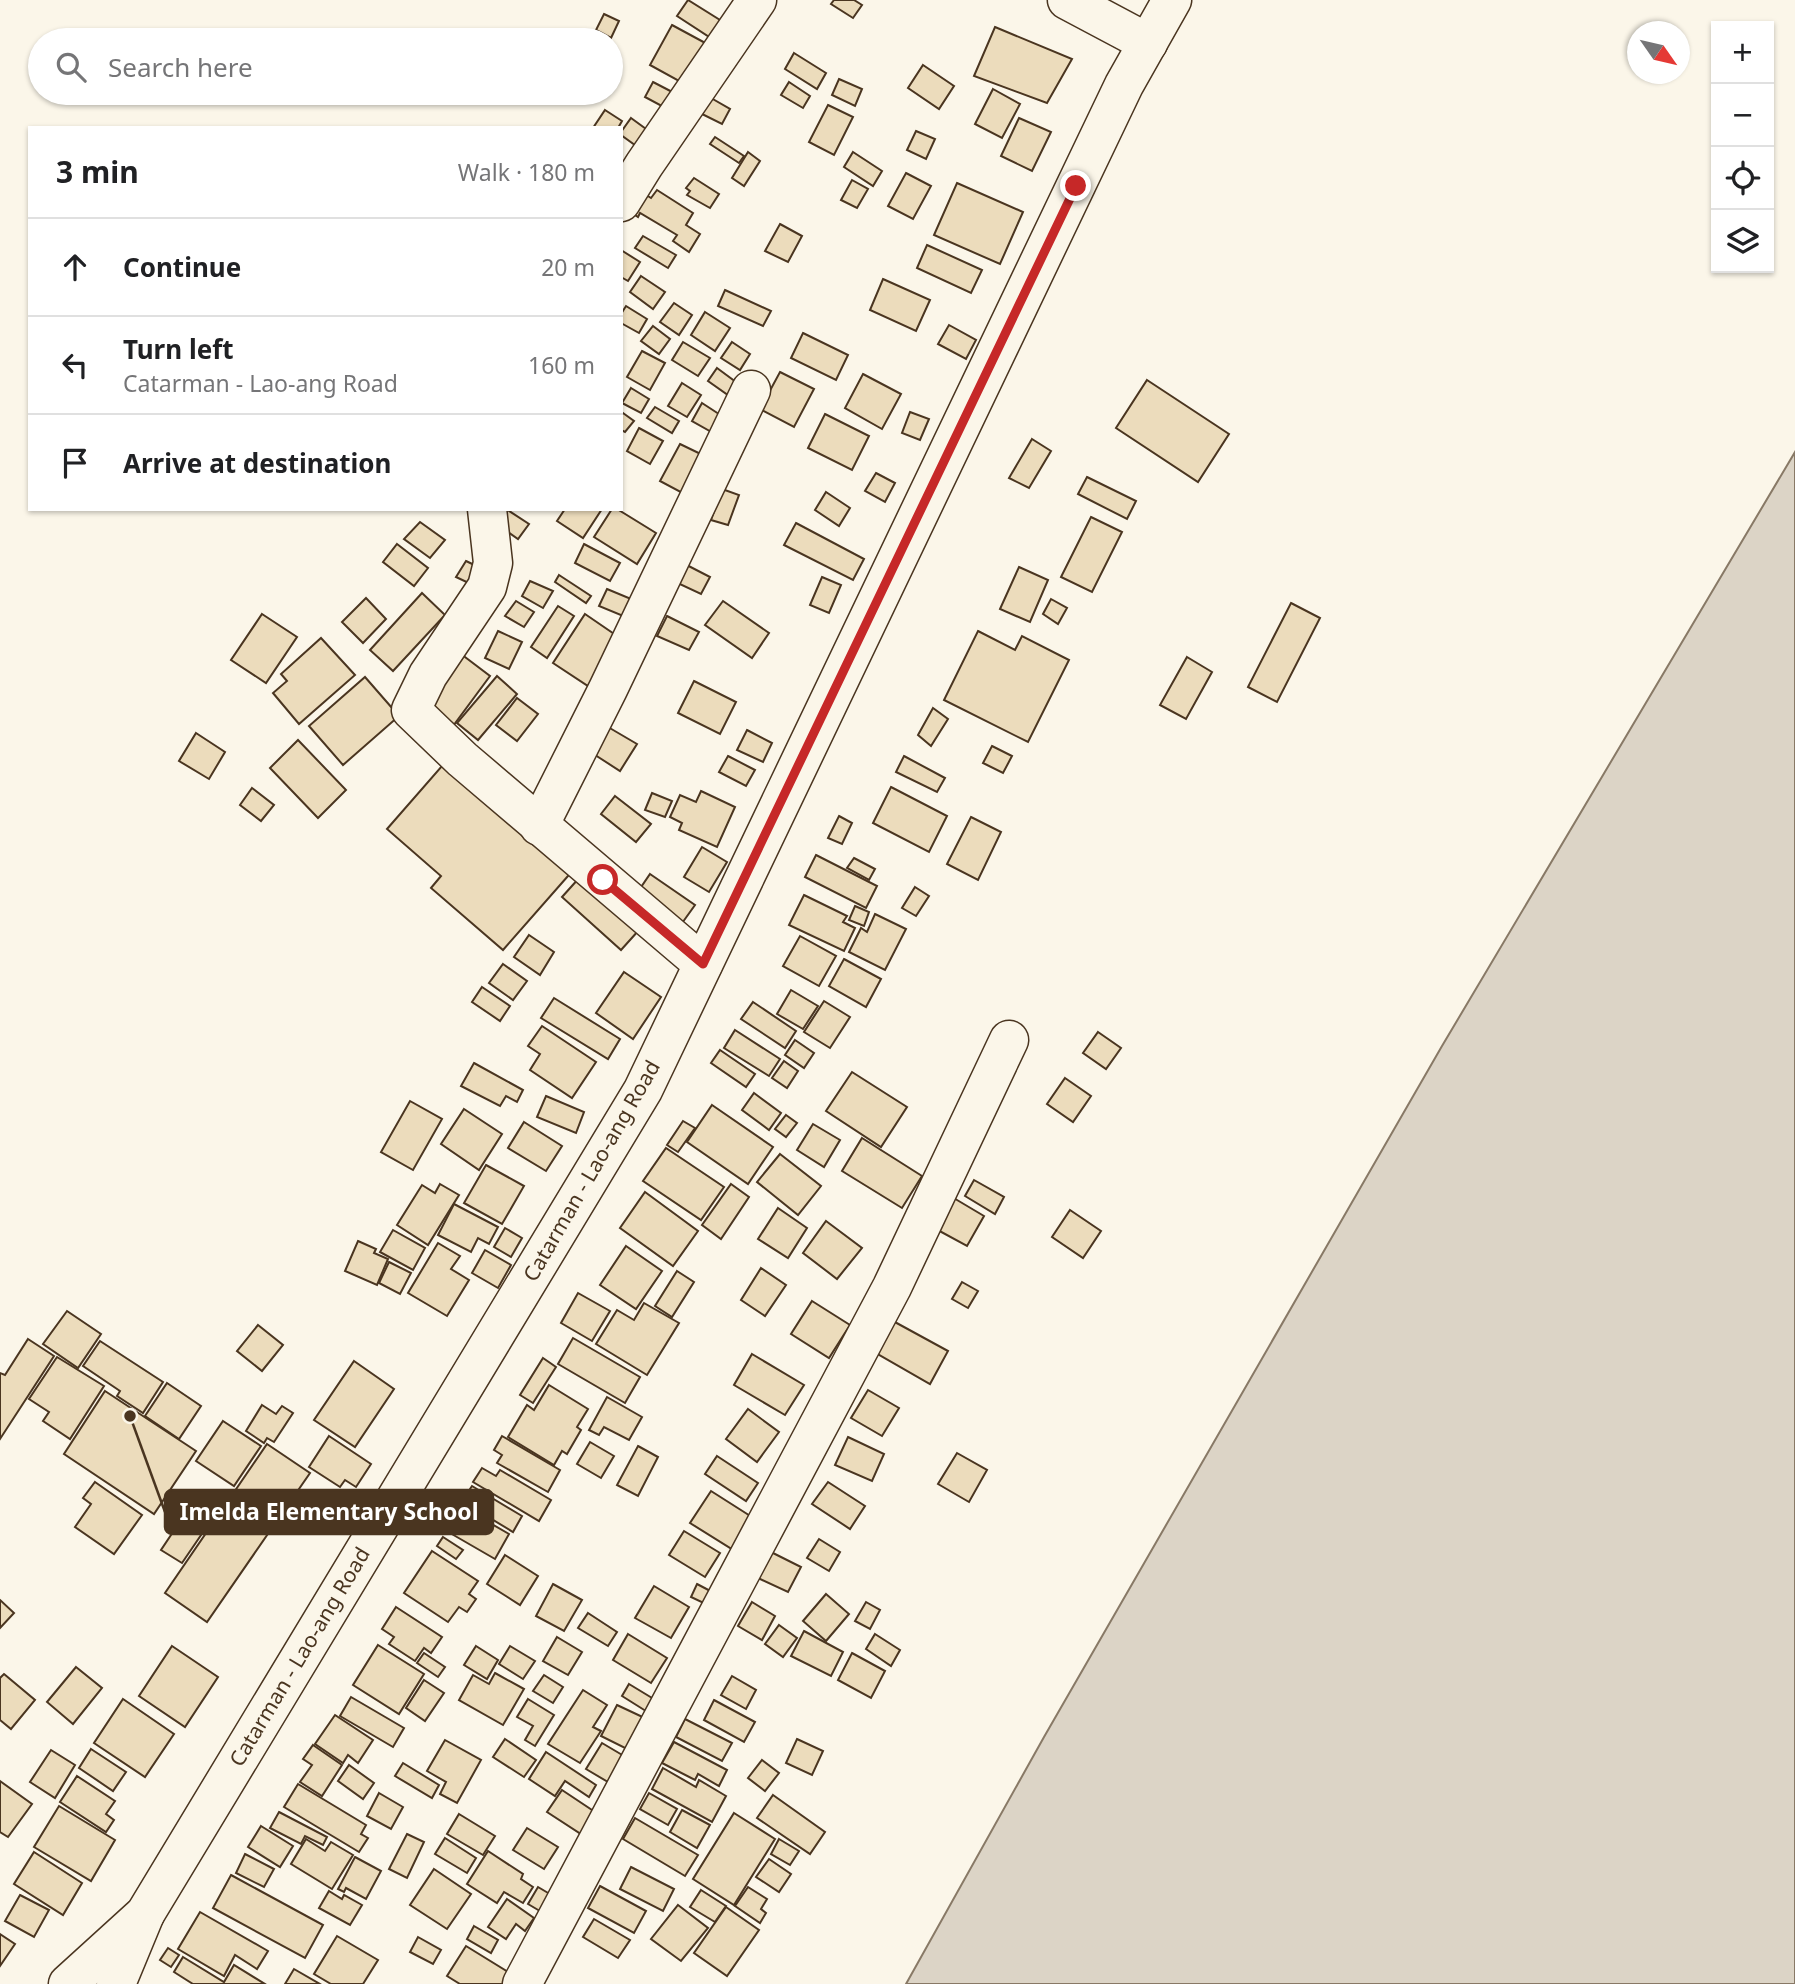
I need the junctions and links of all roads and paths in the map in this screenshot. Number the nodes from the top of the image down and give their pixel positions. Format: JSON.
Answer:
{"nodes":[{"id":1,"x":757,"y":0,"type":"edge"},
{"id":2,"x":1067,"y":0,"type":"edge"},
{"id":3,"x":1172,"y":0,"type":"edge"},
{"id":4,"x":1148,"y":43,"type":"junction"},
{"id":5,"x":623,"y":199,"type":"edge"},
{"id":6,"x":751,"y":390,"type":"dead end"},
{"id":7,"x":487,"y":511,"type":"edge"},
{"id":8,"x":539,"y":826,"type":"junction"},
{"id":9,"x":703,"y":964,"type":"junction"},
{"id":10,"x":1009,"y":1040,"type":"dead end"},
{"id":11,"x":145,"y":1914,"type":"junction"},
{"id":12,"x":68,"y":1984,"type":"edge"},
{"id":13,"x":116,"y":1984,"type":"edge"},
{"id":14,"x":522,"y":1984,"type":"edge"}],
"edges":[{"from":1,"to":5,"type":"street"},
{"from":2,"to":4,"type":"street"},
{"from":3,"to":4,"type":"street","name":"Catarman - Lao-ang Road"},
{"from":4,"to":9,"type":"street","name":"Catarman - Lao-ang Road"},
{"from":6,"to":8,"type":"street"},
{"from":7,"to":8,"type":"street"},
{"from":8,"to":9,"type":"street"},
{"from":9,"to":11,"type":"street","name":"Catarman - Lao-ang Road"},
{"from":10,"to":14,"type":"street"},
{"from":11,"to":12,"type":"street","name":"Catarman - Lao-ang Road"},
{"from":11,"to":13,"type":"street"}]}
